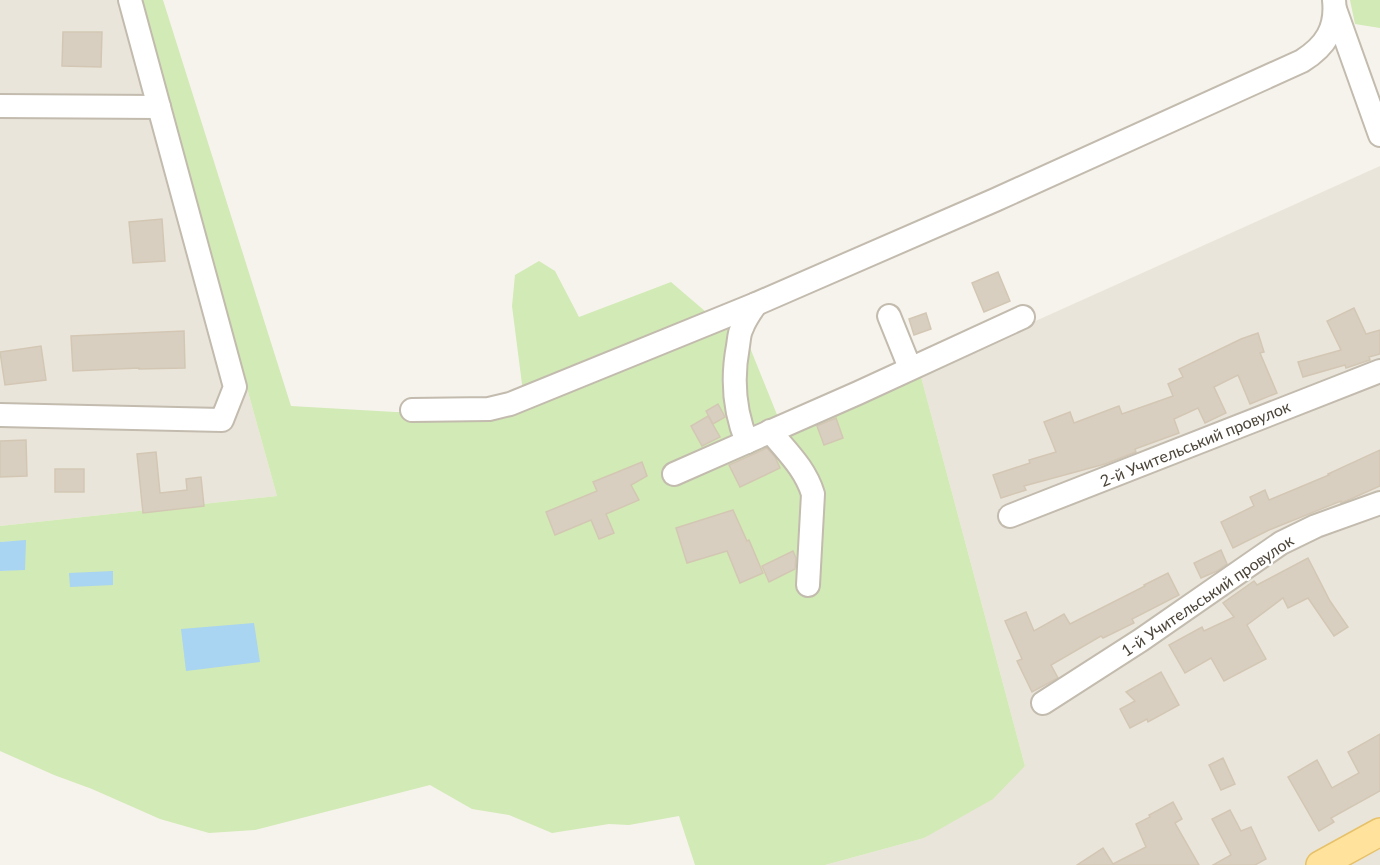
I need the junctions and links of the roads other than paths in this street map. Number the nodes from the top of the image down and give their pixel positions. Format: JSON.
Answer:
{"nodes":[{"id":1,"x":130,"y":0,"type":"edge"},
{"id":2,"x":1335,"y":4,"type":"edge"},
{"id":3,"x":0,"y":106,"type":"edge"},
{"id":4,"x":159,"y":107,"type":"junction"},
{"id":5,"x":1380,"y":135,"type":"edge"},
{"id":6,"x":756,"y":304,"type":"junction"},
{"id":7,"x":889,"y":316,"type":"dead end"},
{"id":8,"x":1023,"y":317,"type":"dead end"},
{"id":9,"x":910,"y":368,"type":"junction"},
{"id":10,"x":1380,"y":371,"type":"edge"},
{"id":11,"x":412,"y":410,"type":"dead end"},
{"id":12,"x":0,"y":415,"type":"edge"},
{"id":13,"x":770,"y":431,"type":"junction"},
{"id":14,"x":747,"y":442,"type":"junction"},
{"id":15,"x":674,"y":474,"type":"dead end"},
{"id":16,"x":1380,"y":504,"type":"edge"},
{"id":17,"x":1010,"y":516,"type":"dead end"},
{"id":18,"x":808,"y":585,"type":"dead end"},
{"id":19,"x":1043,"y":703,"type":"dead end"},
{"id":20,"x":1380,"y":832,"type":"edge"},
{"id":21,"x":1320,"y":865,"type":"edge"}],
"edges":[{"from":1,"to":4,"type":"street"},
{"from":2,"to":5,"type":"street"},
{"from":2,"to":6,"type":"street"},
{"from":3,"to":4,"type":"street"},
{"from":4,"to":12,"type":"street"},
{"from":6,"to":11,"type":"street"},
{"from":6,"to":14,"type":"street"},
{"from":7,"to":9,"type":"street"},
{"from":8,"to":9,"type":"street"},
{"from":9,"to":13,"type":"street"},
{"from":10,"to":17,"type":"street","name":"2-й Учительський провулок"},
{"from":13,"to":14,"type":"street"},
{"from":13,"to":18,"type":"street"},
{"from":14,"to":15,"type":"street"},
{"from":16,"to":19,"type":"street","name":"1-й Учительський провулок"},
{"from":20,"to":21,"type":"main road"}]}
